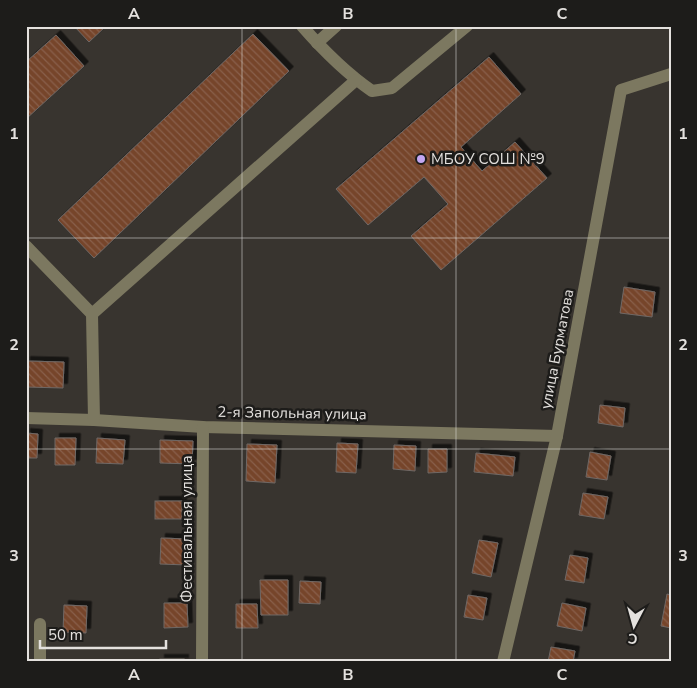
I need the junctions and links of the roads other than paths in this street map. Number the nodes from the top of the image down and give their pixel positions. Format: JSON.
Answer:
{"nodes":[{"id":1,"x":302,"y":26,"type":"edge"},
{"id":2,"x":336,"y":26,"type":"edge"},
{"id":3,"x":467,"y":26,"type":"edge"},
{"id":4,"x":318,"y":44,"type":"junction"},
{"id":5,"x":671,"y":74,"type":"edge"},
{"id":6,"x":356,"y":80,"type":"junction"},
{"id":7,"x":26,"y":246,"type":"edge"},
{"id":8,"x":92,"y":314,"type":"junction"},
{"id":9,"x":26,"y":418,"type":"edge"},
{"id":10,"x":94,"y":420,"type":"junction"},
{"id":11,"x":203,"y":427,"type":"junction"},
{"id":12,"x":557,"y":436,"type":"junction"},
{"id":13,"x":40,"y":624,"type":"dead end"},
{"id":14,"x":40,"y":662,"type":"edge"},
{"id":15,"x":202,"y":662,"type":"edge"},
{"id":16,"x":503,"y":662,"type":"edge"}],
"edges":[{"from":1,"to":4,"type":"street"},
{"from":2,"to":4,"type":"street"},
{"from":3,"to":6,"type":"street"},
{"from":4,"to":6,"type":"street"},
{"from":5,"to":12,"type":"street","name":"улица Бурматова"},
{"from":6,"to":8,"type":"street"},
{"from":7,"to":8,"type":"street"},
{"from":8,"to":10,"type":"street"},
{"from":9,"to":10,"type":"street","name":"2-я Запольная улица"},
{"from":10,"to":11,"type":"street","name":"2-я Запольная улица"},
{"from":11,"to":12,"type":"street","name":"2-я Запольная улица"},
{"from":11,"to":15,"type":"street","name":"Фестивальная улица"},
{"from":12,"to":16,"type":"street","name":"улица Бурматова"},
{"from":13,"to":14,"type":"street"}]}
